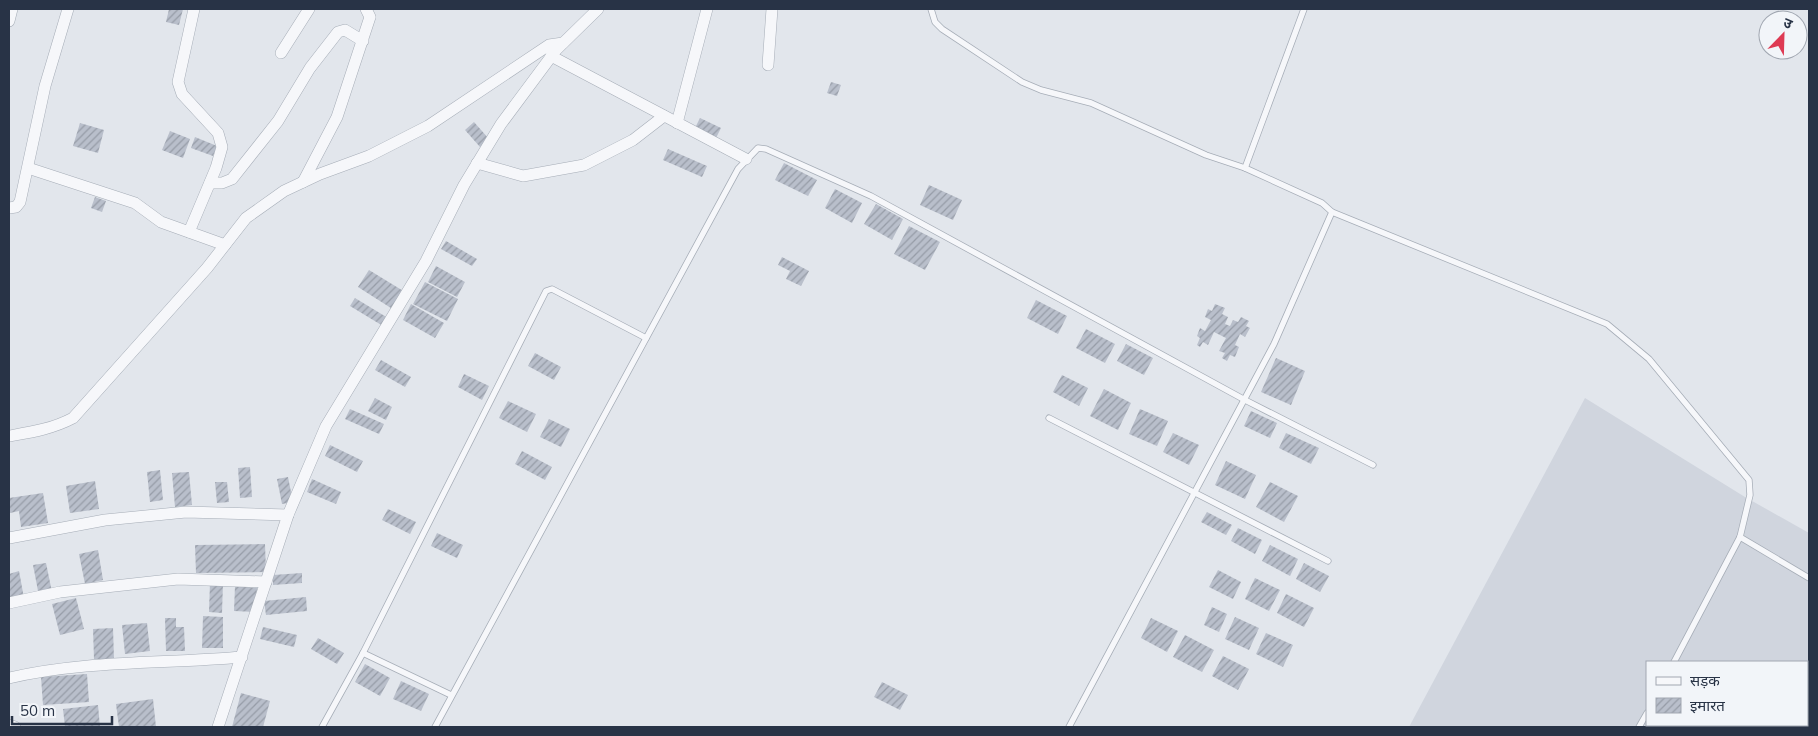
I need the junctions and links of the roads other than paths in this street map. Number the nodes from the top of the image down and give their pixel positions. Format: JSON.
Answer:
{"nodes":[{"id":1,"x":12,"y":9,"type":"edge"},
{"id":2,"x":68,"y":9,"type":"edge"},
{"id":3,"x":194,"y":9,"type":"edge"},
{"id":4,"x":308,"y":9,"type":"edge"},
{"id":5,"x":366,"y":9,"type":"edge"},
{"id":6,"x":598,"y":9,"type":"edge"},
{"id":7,"x":707,"y":9,"type":"edge"},
{"id":8,"x":772,"y":9,"type":"edge"},
{"id":9,"x":931,"y":9,"type":"edge"},
{"id":10,"x":1304,"y":9,"type":"edge"},
{"id":11,"x":9,"y":21,"type":"edge"},
{"id":12,"x":363,"y":42,"type":"junction"},
{"id":13,"x":563,"y":43,"type":"junction"},
{"id":14,"x":280,"y":53,"type":"dead end"},
{"id":15,"x":551,"y":56,"type":"junction"},
{"id":16,"x":768,"y":65,"type":"dead end"},
{"id":17,"x":664,"y":116,"type":"junction"},
{"id":18,"x":677,"y":122,"type":"junction"},
{"id":19,"x":746,"y":159,"type":"junction"},
{"id":20,"x":477,"y":163,"type":"junction"},
{"id":21,"x":28,"y":168,"type":"junction"},
{"id":22,"x":1245,"y":168,"type":"junction"},
{"id":23,"x":303,"y":182,"type":"junction"},
{"id":24,"x":210,"y":183,"type":"junction"},
{"id":25,"x":9,"y":208,"type":"edge"},
{"id":26,"x":1332,"y":212,"type":"junction"},
{"id":27,"x":189,"y":232,"type":"junction"},
{"id":28,"x":226,"y":245,"type":"junction"},
{"id":29,"x":646,"y":338,"type":"junction"},
{"id":30,"x":1245,"y":400,"type":"junction"},
{"id":31,"x":1049,"y":418,"type":"dead end"},
{"id":32,"x":9,"y":436,"type":"edge"},
{"id":33,"x":1373,"y":466,"type":"dead end"},
{"id":34,"x":1195,"y":492,"type":"junction"},
{"id":35,"x":288,"y":515,"type":"junction"},
{"id":36,"x":1740,"y":537,"type":"junction"},
{"id":37,"x":9,"y":538,"type":"edge"},
{"id":38,"x":1328,"y":561,"type":"dead end"},
{"id":39,"x":1809,"y":578,"type":"edge"},
{"id":40,"x":266,"y":582,"type":"junction"},
{"id":41,"x":9,"y":603,"type":"edge"},
{"id":42,"x":363,"y":654,"type":"junction"},
{"id":43,"x":242,"y":657,"type":"junction"},
{"id":44,"x":1675,"y":661,"type":"edge"},
{"id":45,"x":9,"y":678,"type":"edge"},
{"id":46,"x":451,"y":696,"type":"junction"},
{"id":47,"x":1646,"y":715,"type":"edge"},
{"id":48,"x":9,"y":725,"type":"edge"},
{"id":49,"x":15,"y":727,"type":"edge"},
{"id":50,"x":218,"y":727,"type":"edge"},
{"id":51,"x":322,"y":727,"type":"edge"},
{"id":52,"x":435,"y":727,"type":"edge"},
{"id":53,"x":1069,"y":727,"type":"edge"},
{"id":54,"x":1639,"y":727,"type":"edge"}],
"edges":[{"from":1,"to":11,"type":"street"},
{"from":2,"to":21,"type":"street"},
{"from":3,"to":24,"type":"street"},
{"from":4,"to":14,"type":"street"},
{"from":5,"to":12,"type":"street"},
{"from":6,"to":13,"type":"street"},
{"from":7,"to":18,"type":"street"},
{"from":8,"to":16,"type":"street"},
{"from":9,"to":22,"type":"lane"},
{"from":10,"to":22,"type":"lane"},
{"from":12,"to":23,"type":"street"},
{"from":12,"to":24,"type":"street"},
{"from":13,"to":15,"type":"street"},
{"from":13,"to":23,"type":"street"},
{"from":15,"to":17,"type":"street"},
{"from":15,"to":20,"type":"street"},
{"from":17,"to":18,"type":"street"},
{"from":17,"to":20,"type":"street"},
{"from":18,"to":19,"type":"street"},
{"from":19,"to":29,"type":"lane"},
{"from":19,"to":30,"type":"lane"},
{"from":20,"to":35,"type":"street"},
{"from":21,"to":25,"type":"street"},
{"from":21,"to":27,"type":"street"},
{"from":22,"to":26,"type":"lane"},
{"from":23,"to":28,"type":"street"},
{"from":24,"to":27,"type":"street"},
{"from":26,"to":30,"type":"lane"},
{"from":26,"to":36,"type":"lane"},
{"from":27,"to":28,"type":"street"},
{"from":28,"to":32,"type":"street"},
{"from":29,"to":42,"type":"lane"},
{"from":29,"to":46,"type":"lane"},
{"from":30,"to":33,"type":"lane"},
{"from":30,"to":34,"type":"lane"},
{"from":31,"to":34,"type":"lane"},
{"from":34,"to":38,"type":"lane"},
{"from":34,"to":53,"type":"lane"},
{"from":35,"to":37,"type":"street"},
{"from":35,"to":40,"type":"street"},
{"from":36,"to":39,"type":"lane"},
{"from":36,"to":44,"type":"lane"},
{"from":40,"to":41,"type":"street"},
{"from":40,"to":43,"type":"street"},
{"from":42,"to":46,"type":"lane"},
{"from":42,"to":51,"type":"lane"},
{"from":43,"to":45,"type":"street"},
{"from":43,"to":50,"type":"street"},
{"from":46,"to":52,"type":"lane"},
{"from":47,"to":54,"type":"lane"},
{"from":48,"to":49,"type":"street"}]}
